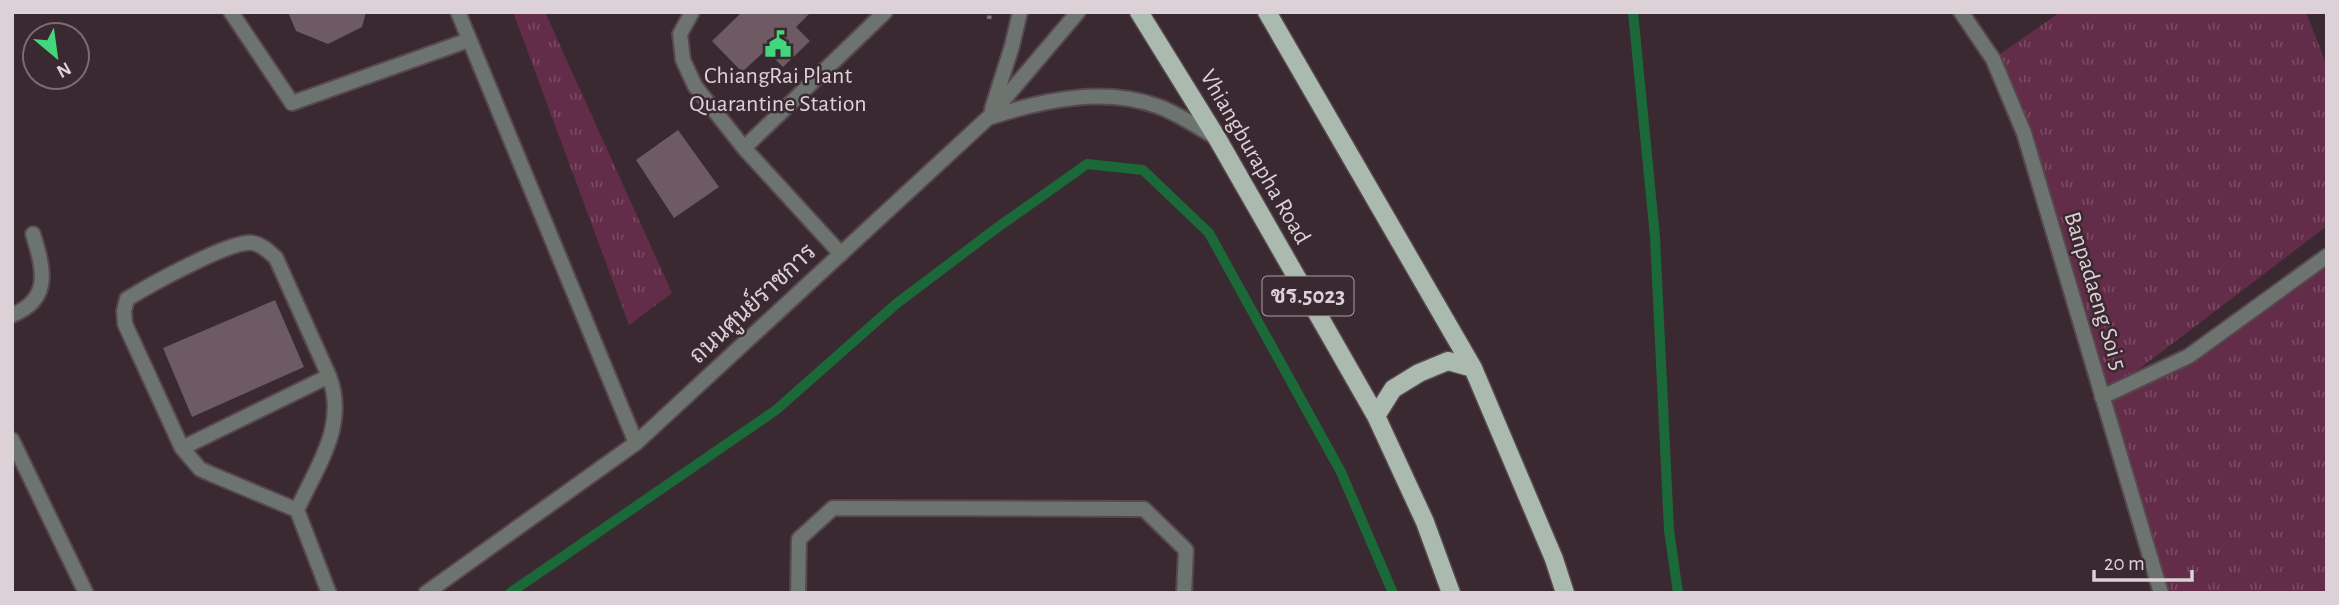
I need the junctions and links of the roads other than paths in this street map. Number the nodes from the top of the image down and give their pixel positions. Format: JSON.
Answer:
{"nodes":[{"id":1,"x":231,"y":12,"type":"edge"},
{"id":2,"x":458,"y":12,"type":"edge"},
{"id":3,"x":692,"y":12,"type":"edge"},
{"id":4,"x":885,"y":12,"type":"edge"},
{"id":5,"x":1020,"y":12,"type":"edge"},
{"id":6,"x":1078,"y":12,"type":"edge"},
{"id":7,"x":1139,"y":12,"type":"edge"},
{"id":8,"x":1267,"y":12,"type":"edge"},
{"id":9,"x":1278,"y":12,"type":"edge"},
{"id":10,"x":1961,"y":12,"type":"edge"},
{"id":11,"x":1279,"y":33,"type":"junction"},
{"id":12,"x":469,"y":40,"type":"junction"},
{"id":13,"x":989,"y":117,"type":"junction"},
{"id":14,"x":1217,"y":138,"type":"junction"},
{"id":15,"x":744,"y":148,"type":"junction"},
{"id":16,"x":33,"y":234,"type":"dead end"},
{"id":17,"x":841,"y":254,"type":"junction"},
{"id":18,"x":2327,"y":256,"type":"edge"},
{"id":19,"x":12,"y":315,"type":"edge"},
{"id":20,"x":1473,"y":368,"type":"junction"},
{"id":21,"x":329,"y":376,"type":"junction"},
{"id":22,"x":2102,"y":397,"type":"junction"},
{"id":23,"x":1376,"y":415,"type":"junction"},
{"id":24,"x":12,"y":440,"type":"edge"},
{"id":25,"x":636,"y":443,"type":"junction"},
{"id":26,"x":182,"y":448,"type":"junction"},
{"id":27,"x":297,"y":510,"type":"junction"},
{"id":28,"x":86,"y":593,"type":"edge"},
{"id":29,"x":329,"y":593,"type":"edge"},
{"id":30,"x":426,"y":593,"type":"edge"},
{"id":31,"x":798,"y":593,"type":"edge"},
{"id":32,"x":1184,"y":593,"type":"edge"},
{"id":33,"x":1451,"y":593,"type":"edge"},
{"id":34,"x":1565,"y":593,"type":"edge"},
{"id":35,"x":2161,"y":593,"type":"edge"}],
"edges":[{"from":1,"to":12,"type":"street"},
{"from":2,"to":12,"type":"street"},
{"from":3,"to":15,"type":"street"},
{"from":4,"to":15,"type":"street"},
{"from":5,"to":13,"type":"street"},
{"from":6,"to":13,"type":"street","name":"ถนนศูนย์ราชการ"},
{"from":7,"to":14,"type":"main road","name":"Vhiangburapha Road","number":"ชร.5023"},
{"from":8,"to":11,"type":"main road"},
{"from":9,"to":11,"type":"street"},
{"from":10,"to":22,"type":"street","name":"Banpadaeng Soi 5"},
{"from":11,"to":20,"type":"main road"},
{"from":12,"to":25,"type":"street"},
{"from":13,"to":14,"type":"street"},
{"from":13,"to":17,"type":"street","name":"ถนนศูนย์ราชการ"},
{"from":14,"to":23,"type":"main road","name":"Vhiangburapha Road","number":"ชร.5023"},
{"from":15,"to":17,"type":"street"},
{"from":16,"to":19,"type":"street"},
{"from":17,"to":25,"type":"street","name":"ถนนศูนย์ราชการ"},
{"from":18,"to":22,"type":"street"},
{"from":20,"to":23,"type":"main road"},
{"from":20,"to":34,"type":"main road"},
{"from":21,"to":26,"type":"street"},
{"from":21,"to":26,"type":"street"},
{"from":21,"to":27,"type":"street"},
{"from":22,"to":35,"type":"street","name":"Banpadaeng Soi 5"},
{"from":23,"to":33,"type":"main road","name":"Vhiangburapha Road","number":"ชร.5023"},
{"from":24,"to":28,"type":"street"},
{"from":25,"to":30,"type":"street","name":"ถนนศูนย์ราชการ"},
{"from":26,"to":27,"type":"street"},
{"from":27,"to":29,"type":"street"},
{"from":31,"to":32,"type":"street"}]}
